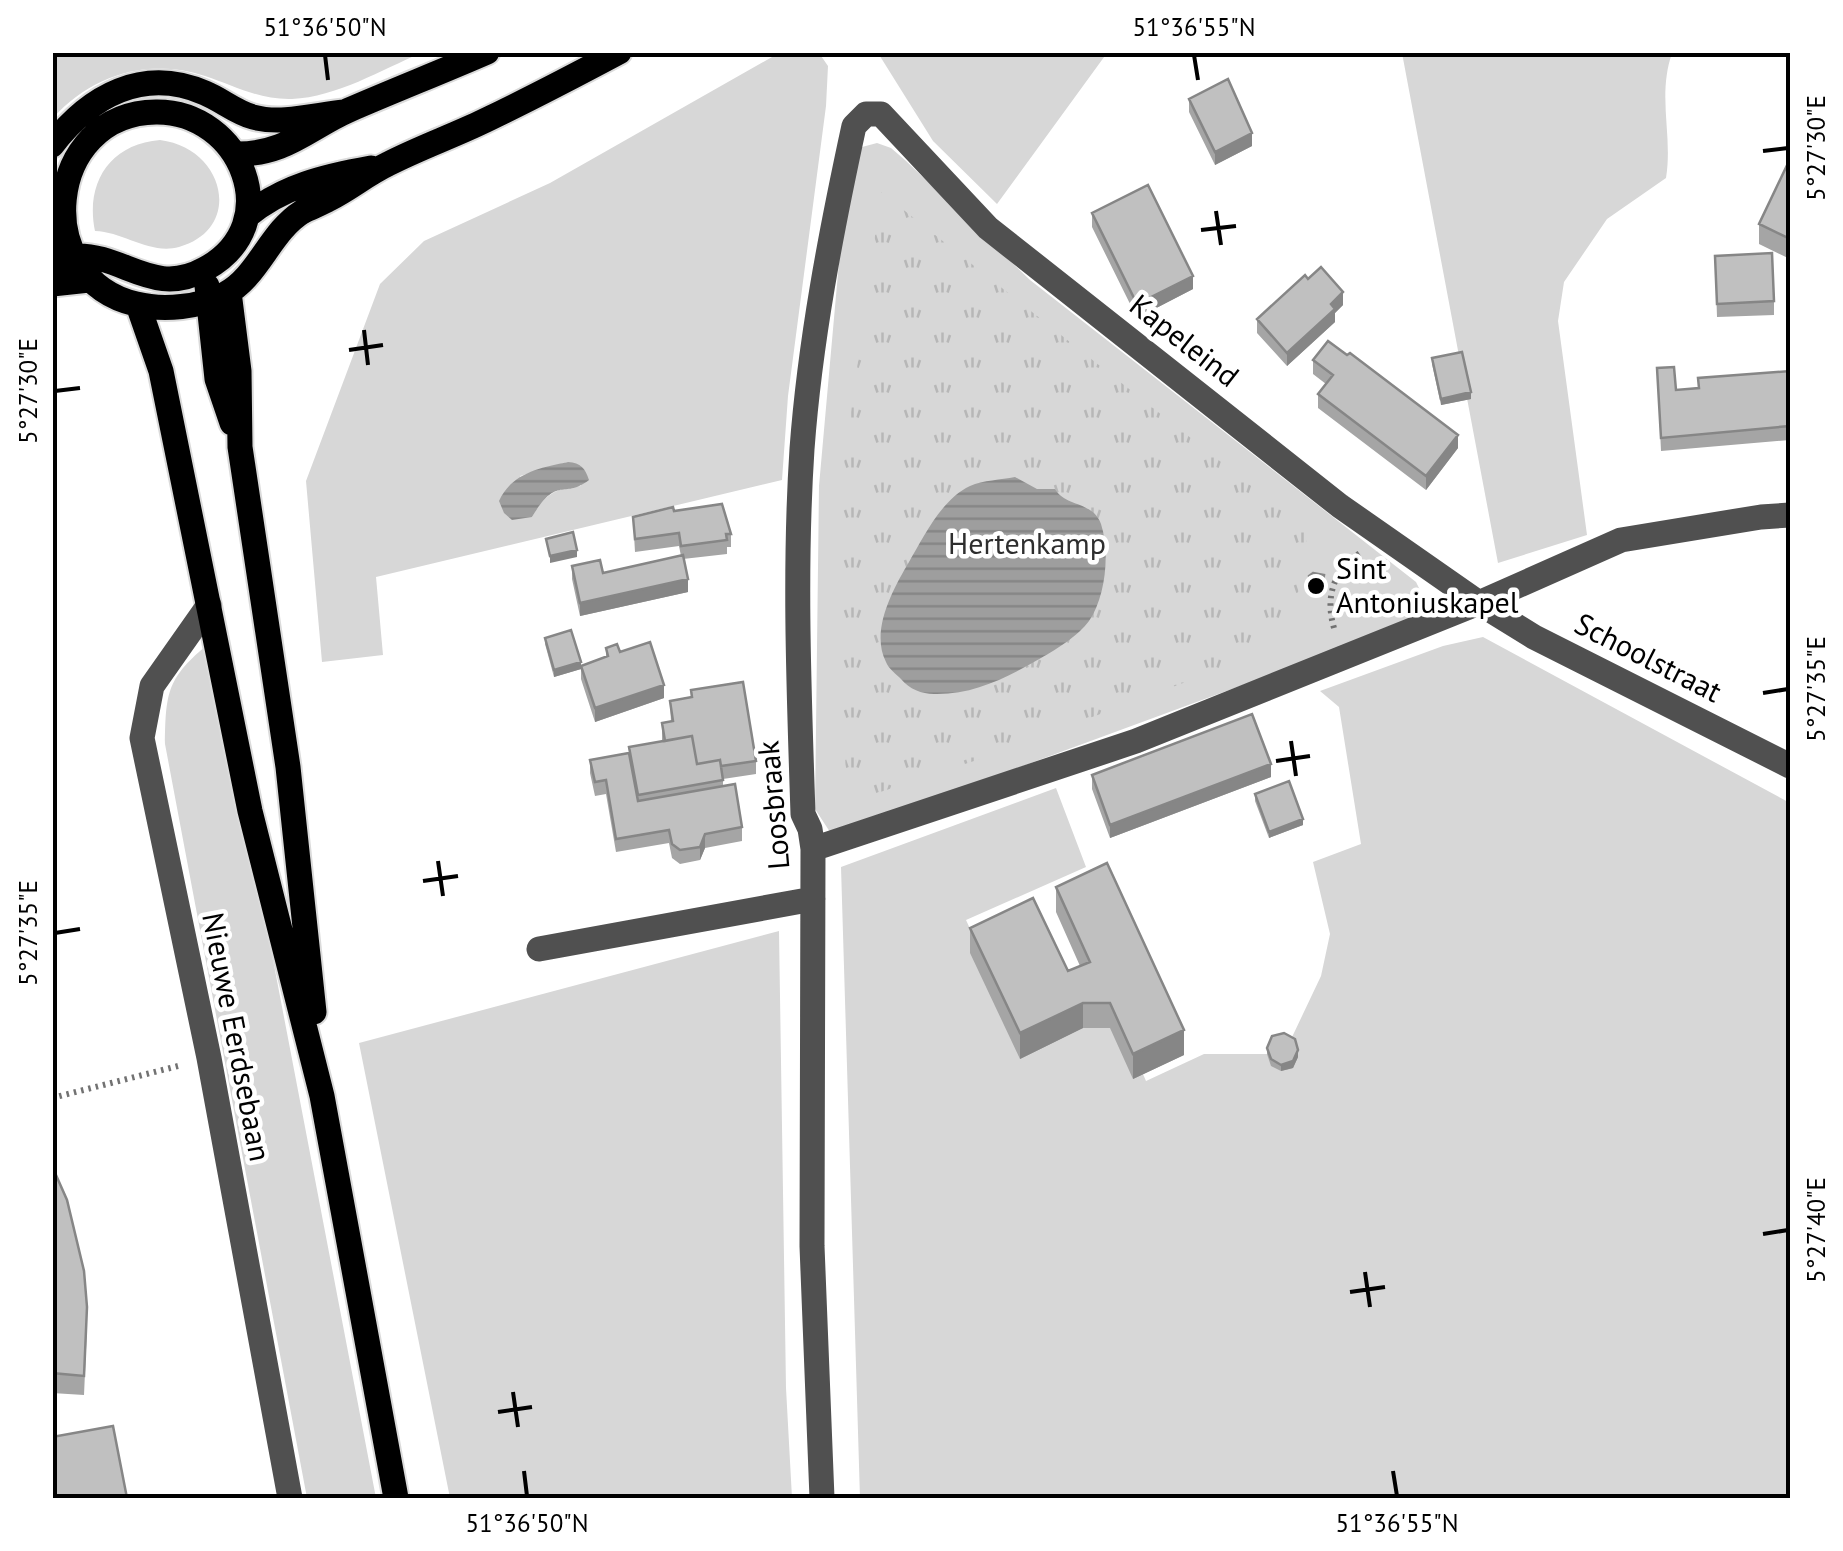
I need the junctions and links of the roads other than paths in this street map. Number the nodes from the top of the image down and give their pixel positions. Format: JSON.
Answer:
{"nodes":[{"id":1,"x":486,"y":52,"type":"edge"},
{"id":2,"x":619,"y":52,"type":"edge"},
{"id":3,"x":344,"y":112,"type":"junction"},
{"id":4,"x":866,"y":114,"type":"joint"},
{"id":5,"x":52,"y":146,"type":"edge"},
{"id":6,"x":235,"y":154,"type":"junction"},
{"id":7,"x":386,"y":165,"type":"junction"},
{"id":8,"x":58,"y":208,"type":"edge"},
{"id":9,"x":248,"y":216,"type":"junction"},
{"id":10,"x":64,"y":258,"type":"edge"},
{"id":11,"x":206,"y":268,"type":"junction"},
{"id":12,"x":89,"y":280,"type":"junction"},
{"id":13,"x":52,"y":284,"type":"edge"},
{"id":14,"x":218,"y":297,"type":"junction"},
{"id":15,"x":138,"y":305,"type":"junction"},
{"id":16,"x":1790,"y":515,"type":"edge"},
{"id":17,"x":1479,"y":603,"type":"junction"},
{"id":18,"x":209,"y":606,"type":"junction"},
{"id":19,"x":1790,"y":766,"type":"edge"},
{"id":20,"x":813,"y":849,"type":"junction"},
{"id":21,"x":814,"y":899,"type":"junction"},
{"id":22,"x":540,"y":950,"type":"dead end"},
{"id":23,"x":322,"y":1096,"type":"junction"},
{"id":24,"x":290,"y":1498,"type":"edge"},
{"id":25,"x":396,"y":1498,"type":"edge"},
{"id":26,"x":822,"y":1498,"type":"edge"}],
"edges":[{"from":1,"to":3,"type":"main road"},
{"from":2,"to":7,"type":"main road"},
{"from":3,"to":5,"type":"main road"},
{"from":3,"to":6,"type":"main road"},
{"from":4,"to":17,"type":"street","name":"Kapeleind"},
{"from":4,"to":20,"type":"street","name":"Loosbraak"},
{"from":6,"to":8,"type":"main road"},
{"from":6,"to":9,"type":"main road"},
{"from":7,"to":9,"type":"main road"},
{"from":7,"to":14,"type":"main road"},
{"from":8,"to":10,"type":"main road"},
{"from":9,"to":11,"type":"main road"},
{"from":10,"to":11,"type":"main road"},
{"from":10,"to":12,"type":"main road"},
{"from":11,"to":14,"type":"main road","name":"Nieuwe Eerdsebaan"},
{"from":12,"to":13,"type":"main road"},
{"from":12,"to":15,"type":"main road"},
{"from":14,"to":15,"type":"main road"},
{"from":14,"to":23,"type":"main road","name":"Nieuwe Eerdsebaan"},
{"from":15,"to":18,"type":"main road","name":"Nieuwe Eerdsebaan"},
{"from":16,"to":17,"type":"street"},
{"from":17,"to":19,"type":"street","name":"Schoolstraat"},
{"from":17,"to":20,"type":"street"},
{"from":18,"to":23,"type":"main road","name":"Nieuwe Eerdsebaan"},
{"from":18,"to":24,"type":"street","name":"Nieuwe Eerdsebaan"},
{"from":20,"to":21,"type":"street","name":"Loosbraak"},
{"from":21,"to":22,"type":"street"},
{"from":21,"to":26,"type":"street","name":"Loosbraak"},
{"from":23,"to":25,"type":"main road","name":"Nieuwe Eerdsebaan"}]}
